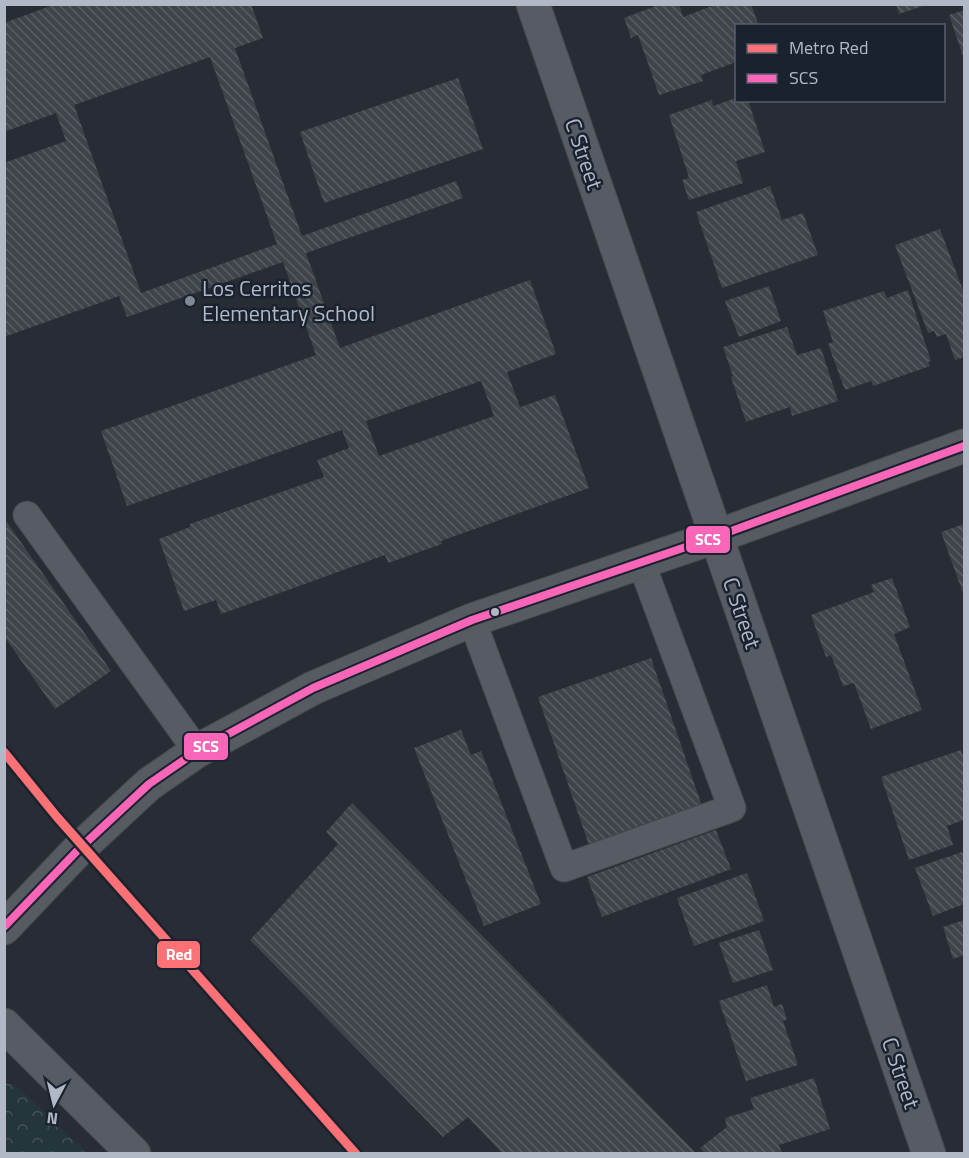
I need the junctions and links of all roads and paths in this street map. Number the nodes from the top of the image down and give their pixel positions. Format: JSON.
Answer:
{"nodes":[{"id":1,"x":533,"y":4,"type":"edge"},
{"id":2,"x":964,"y":446,"type":"edge"},
{"id":3,"x":27,"y":515,"type":"dead end"},
{"id":4,"x":715,"y":537,"type":"junction"},
{"id":5,"x":641,"y":562,"type":"junction"},
{"id":6,"x":472,"y":620,"type":"junction"},
{"id":7,"x":197,"y":752,"type":"junction"},
{"id":8,"x":4,"y":928,"type":"edge"},
{"id":9,"x":4,"y":1025,"type":"edge"},
{"id":10,"x":134,"y":1154,"type":"edge"},
{"id":11,"x":929,"y":1154,"type":"edge"}],
"edges":[{"from":1,"to":4,"type":"street","name":"C Street"},
{"from":2,"to":4,"type":"street"},
{"from":3,"to":7,"type":"lane"},
{"from":4,"to":5,"type":"street"},
{"from":4,"to":11,"type":"street","name":"C Street"},
{"from":5,"to":6,"type":"street"},
{"from":5,"to":6,"type":"lane"},
{"from":6,"to":7,"type":"street"},
{"from":7,"to":8,"type":"street"},
{"from":9,"to":10,"type":"street"}]}
